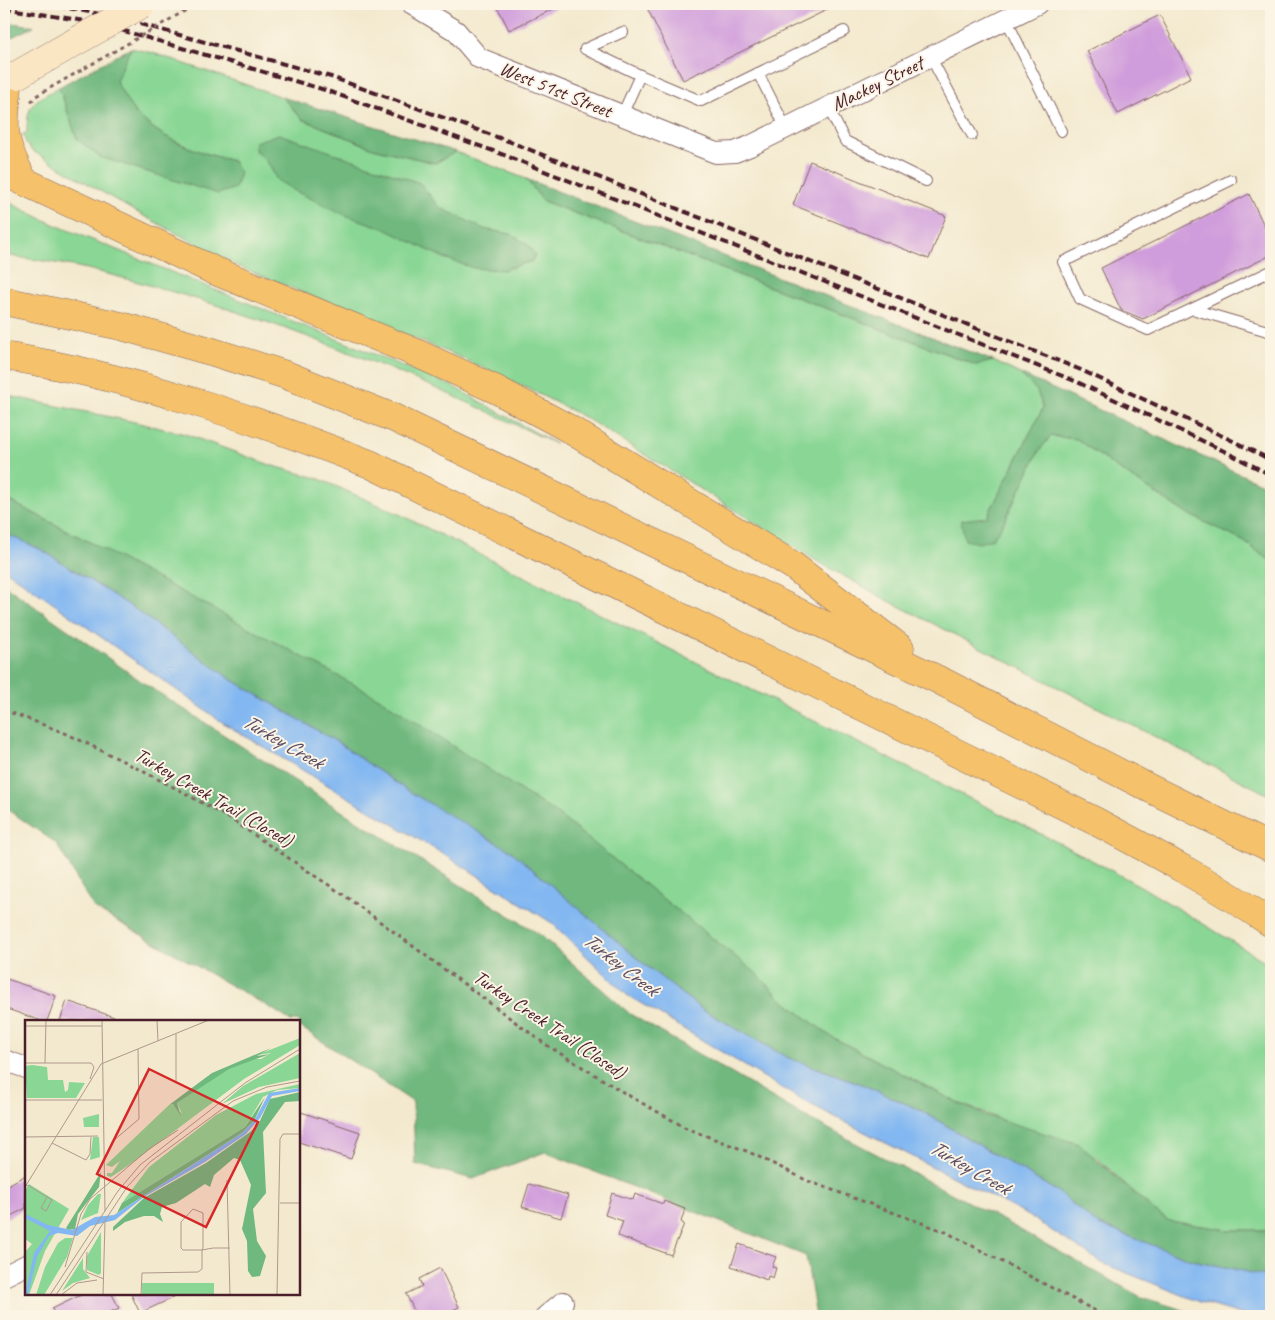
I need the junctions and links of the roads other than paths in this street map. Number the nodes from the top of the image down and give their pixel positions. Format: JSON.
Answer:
{"nodes":[{"id":1,"x":142,"y":4,"type":"edge"},
{"id":2,"x":411,"y":4,"type":"edge"},
{"id":3,"x":1037,"y":4,"type":"edge"},
{"id":4,"x":1011,"y":12,"type":"edge"},
{"id":5,"x":844,"y":31,"type":"dead end"},
{"id":6,"x":623,"y":32,"type":"dead end"},
{"id":7,"x":930,"y":56,"type":"junction"},
{"id":8,"x":758,"y":73,"type":"junction"},
{"id":9,"x":640,"y":75,"type":"junction"},
{"id":10,"x":13,"y":77,"type":"joint"},
{"id":11,"x":828,"y":107,"type":"junction"},
{"id":12,"x":622,"y":115,"type":"junction"},
{"id":13,"x":786,"y":128,"type":"junction"},
{"id":14,"x":1061,"y":131,"type":"dead end"},
{"id":15,"x":972,"y":134,"type":"dead end"},
{"id":16,"x":716,"y":153,"type":"joint"},
{"id":17,"x":13,"y":177,"type":"edge"},
{"id":18,"x":1231,"y":180,"type":"dead end"},
{"id":19,"x":926,"y":182,"type":"dead end"},
{"id":20,"x":1271,"y":271,"type":"edge"},
{"id":21,"x":4,"y":301,"type":"edge"},
{"id":22,"x":1192,"y":309,"type":"junction"},
{"id":23,"x":1271,"y":332,"type":"edge"},
{"id":24,"x":4,"y":356,"type":"edge"},
{"id":25,"x":943,"y":682,"type":"junction"},
{"id":26,"x":1271,"y":848,"type":"edge"},
{"id":27,"x":1271,"y":923,"type":"edge"},
{"id":28,"x":4,"y":1060,"type":"edge"},
{"id":29,"x":25,"y":1068,"type":"edge"},
{"id":30,"x":25,"y":1266,"type":"edge"},
{"id":31,"x":4,"y":1276,"type":"edge"},
{"id":32,"x":563,"y":1302,"type":"dead end"},
{"id":33,"x":546,"y":1316,"type":"edge"}],
"edges":[{"from":1,"to":10,"type":"main road","bridge":true},
{"from":2,"to":12,"type":"street","name":"West 51st Street"},
{"from":3,"to":4,"type":"street","name":"Mackey Street"},
{"from":4,"to":7,"type":"street","name":"Mackey Street"},
{"from":4,"to":14,"type":"lane"},
{"from":5,"to":8,"type":"lane"},
{"from":6,"to":9,"type":"lane"},
{"from":7,"to":11,"type":"street","name":"Mackey Street"},
{"from":7,"to":15,"type":"lane"},
{"from":8,"to":9,"type":"lane"},
{"from":8,"to":13,"type":"lane"},
{"from":9,"to":12,"type":"lane"},
{"from":10,"to":17,"type":"highway"},
{"from":11,"to":13,"type":"street","name":"Mackey Street"},
{"from":11,"to":19,"type":"lane"},
{"from":12,"to":16,"type":"street","name":"West 51st Street"},
{"from":13,"to":16,"type":"street","name":"Mackey Street"},
{"from":17,"to":25,"type":"highway"},
{"from":18,"to":22,"type":"lane"},
{"from":20,"to":22,"type":"lane"},
{"from":21,"to":25,"type":"highway"},
{"from":22,"to":23,"type":"lane"},
{"from":24,"to":27,"type":"highway"},
{"from":25,"to":26,"type":"highway"},
{"from":28,"to":29,"type":"street"},
{"from":30,"to":31,"type":"street"},
{"from":32,"to":33,"type":"street"}]}
